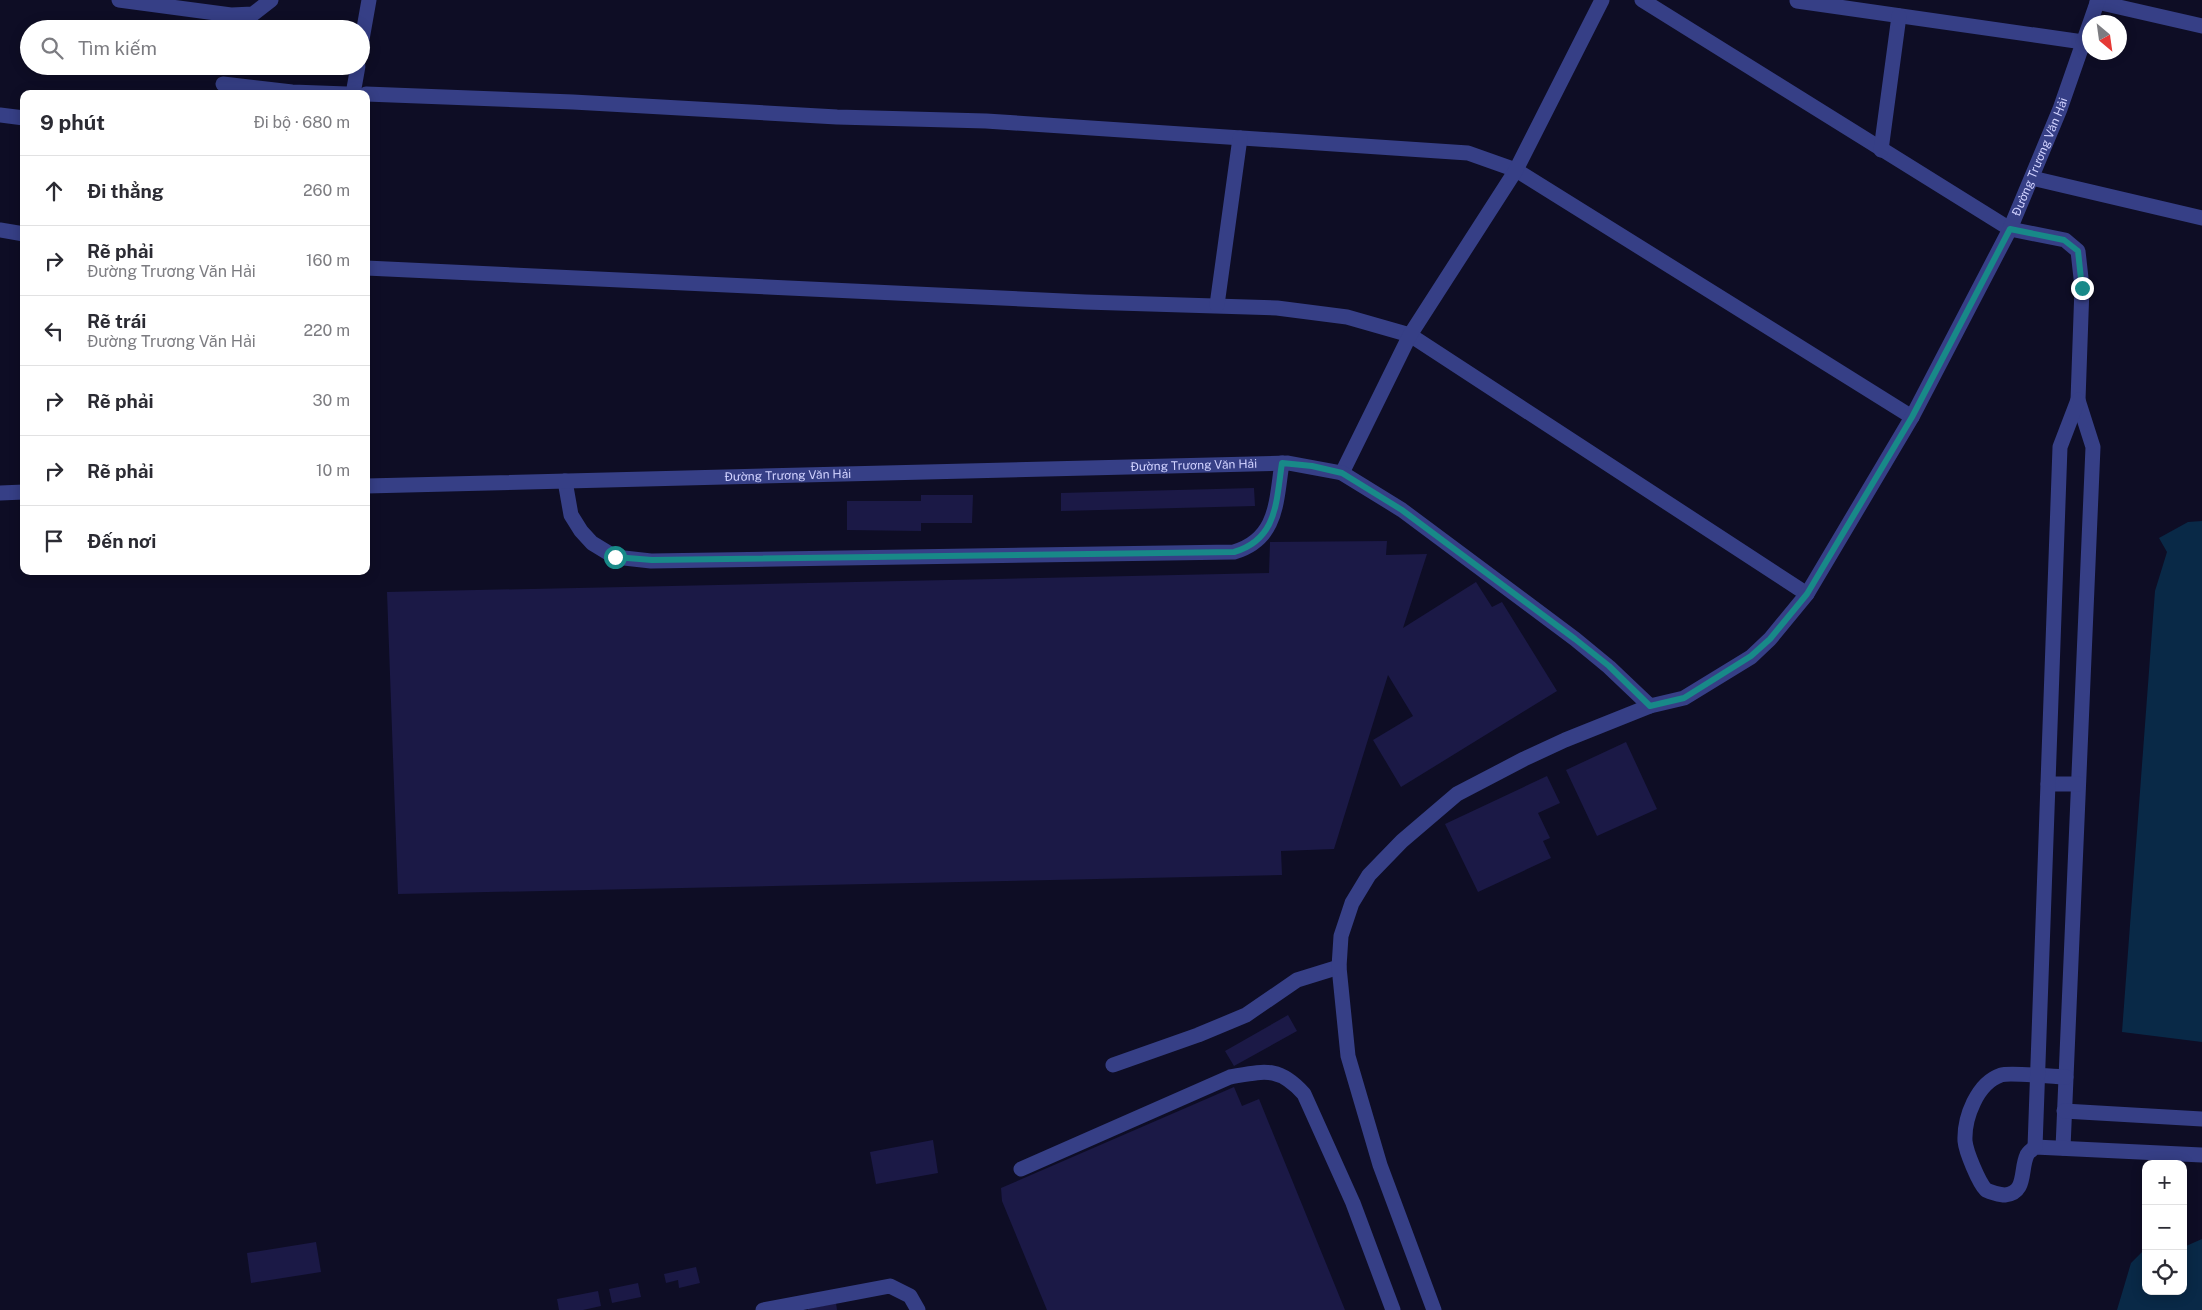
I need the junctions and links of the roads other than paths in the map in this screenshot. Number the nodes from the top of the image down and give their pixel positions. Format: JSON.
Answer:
{"nodes":[{"id":1,"x":119,"y":0,"type":"edge"},
{"id":2,"x":271,"y":0,"type":"edge"},
{"id":3,"x":369,"y":0,"type":"edge"},
{"id":4,"x":1602,"y":0,"type":"edge"},
{"id":5,"x":1642,"y":0,"type":"edge"},
{"id":6,"x":1797,"y":0,"type":"edge"},
{"id":7,"x":2098,"y":1,"type":"edge"},
{"id":8,"x":2093,"y":15,"type":"edge"},
{"id":9,"x":1899,"y":16,"type":"junction"},
{"id":10,"x":365,"y":20,"type":"edge"},
{"id":11,"x":2202,"y":26,"type":"edge"},
{"id":12,"x":2082,"y":42,"type":"edge"},
{"id":13,"x":2082,"y":45,"type":"edge"},
{"id":14,"x":356,"y":75,"type":"edge"},
{"id":15,"x":223,"y":84,"type":"dead end"},
{"id":16,"x":275,"y":90,"type":"edge"},
{"id":17,"x":354,"y":90,"type":"edge"},
{"id":18,"x":370,"y":94,"type":"edge"},
{"id":19,"x":0,"y":115,"type":"edge"},
{"id":20,"x":20,"y":118,"type":"edge"},
{"id":21,"x":1240,"y":138,"type":"junction"},
{"id":22,"x":1881,"y":150,"type":"junction"},
{"id":23,"x":1516,"y":170,"type":"junction"},
{"id":24,"x":2032,"y":178,"type":"junction"},
{"id":25,"x":2202,"y":218,"type":"edge"},
{"id":26,"x":2010,"y":229,"type":"junction"},
{"id":27,"x":0,"y":230,"type":"edge"},
{"id":28,"x":20,"y":233,"type":"edge"},
{"id":29,"x":370,"y":268,"type":"edge"},
{"id":30,"x":1217,"y":305,"type":"junction"},
{"id":31,"x":1410,"y":335,"type":"junction"},
{"id":32,"x":2078,"y":400,"type":"junction"},
{"id":33,"x":1912,"y":417,"type":"junction"},
{"id":34,"x":1282,"y":463,"type":"junction"},
{"id":35,"x":1342,"y":473,"type":"junction"},
{"id":36,"x":565,"y":481,"type":"junction"},
{"id":37,"x":370,"y":486,"type":"edge"},
{"id":38,"x":20,"y":492,"type":"edge"},
{"id":39,"x":0,"y":493,"type":"edge"},
{"id":40,"x":1807,"y":594,"type":"junction"},
{"id":41,"x":1650,"y":706,"type":"junction"},
{"id":42,"x":2048,"y":784,"type":"junction"},
{"id":43,"x":2078,"y":784,"type":"junction"},
{"id":44,"x":1339,"y":967,"type":"junction"},
{"id":45,"x":1113,"y":1065,"type":"dead end"},
{"id":46,"x":2037,"y":1076,"type":"junction"},
{"id":47,"x":2066,"y":1077,"type":"junction"},
{"id":48,"x":2064,"y":1111,"type":"junction"},
{"id":49,"x":2202,"y":1119,"type":"edge"},
{"id":50,"x":2035,"y":1147,"type":"junction"},
{"id":51,"x":2063,"y":1148,"type":"junction"},
{"id":52,"x":2202,"y":1155,"type":"edge"},
{"id":53,"x":1021,"y":1169,"type":"dead end"},
{"id":54,"x":763,"y":1310,"type":"edge"},
{"id":55,"x":918,"y":1310,"type":"edge"},
{"id":56,"x":1393,"y":1310,"type":"edge"},
{"id":57,"x":1434,"y":1310,"type":"edge"}],
"edges":[{"from":1,"to":2,"type":"street"},
{"from":3,"to":10,"type":"street"},
{"from":4,"to":23,"type":"street"},
{"from":5,"to":22,"type":"street"},
{"from":6,"to":9,"type":"street"},
{"from":7,"to":8,"type":"street","name":"Đường Trương Văn Hải"},
{"from":7,"to":11,"type":"street"},
{"from":9,"to":12,"type":"street"},
{"from":9,"to":22,"type":"street"},
{"from":13,"to":24,"type":"street","name":"Đường Trương Văn Hải"},
{"from":14,"to":17,"type":"street"},
{"from":15,"to":16,"type":"street"},
{"from":18,"to":21,"type":"street"},
{"from":19,"to":20,"type":"street"},
{"from":21,"to":23,"type":"street"},
{"from":21,"to":30,"type":"street"},
{"from":22,"to":26,"type":"street"},
{"from":23,"to":31,"type":"street"},
{"from":23,"to":33,"type":"street"},
{"from":24,"to":25,"type":"street"},
{"from":24,"to":26,"type":"street","name":"Đường Trương Văn Hải"},
{"from":26,"to":32,"type":"street"},
{"from":26,"to":33,"type":"street","name":"Đường Trương Văn Hải"},
{"from":27,"to":28,"type":"street"},
{"from":29,"to":30,"type":"street"},
{"from":30,"to":31,"type":"street"},
{"from":31,"to":35,"type":"street"},
{"from":31,"to":40,"type":"street"},
{"from":32,"to":42,"type":"street"},
{"from":32,"to":43,"type":"street"},
{"from":33,"to":40,"type":"street","name":"Đường Trương Văn Hải"},
{"from":34,"to":35,"type":"street","name":"Đường Trương Văn Hải"},
{"from":34,"to":36,"type":"street","name":"Đường Trương Văn Hải"},
{"from":34,"to":36,"type":"street"},
{"from":35,"to":41,"type":"street","name":"Đường Trương Văn Hải"},
{"from":36,"to":37,"type":"street","name":"Đường Trương Văn Hải"},
{"from":38,"to":39,"type":"street"},
{"from":40,"to":41,"type":"street","name":"Đường Trương Văn Hải"},
{"from":41,"to":44,"type":"street"},
{"from":42,"to":43,"type":"street"},
{"from":42,"to":46,"type":"street"},
{"from":43,"to":47,"type":"street"},
{"from":44,"to":45,"type":"street"},
{"from":44,"to":57,"type":"street"},
{"from":46,"to":47,"type":"street"},
{"from":46,"to":50,"type":"street"},
{"from":46,"to":50,"type":"street"},
{"from":47,"to":48,"type":"street"},
{"from":48,"to":49,"type":"street"},
{"from":48,"to":51,"type":"street"},
{"from":50,"to":51,"type":"street"},
{"from":51,"to":52,"type":"street"},
{"from":53,"to":56,"type":"street"},
{"from":54,"to":55,"type":"street"}]}
